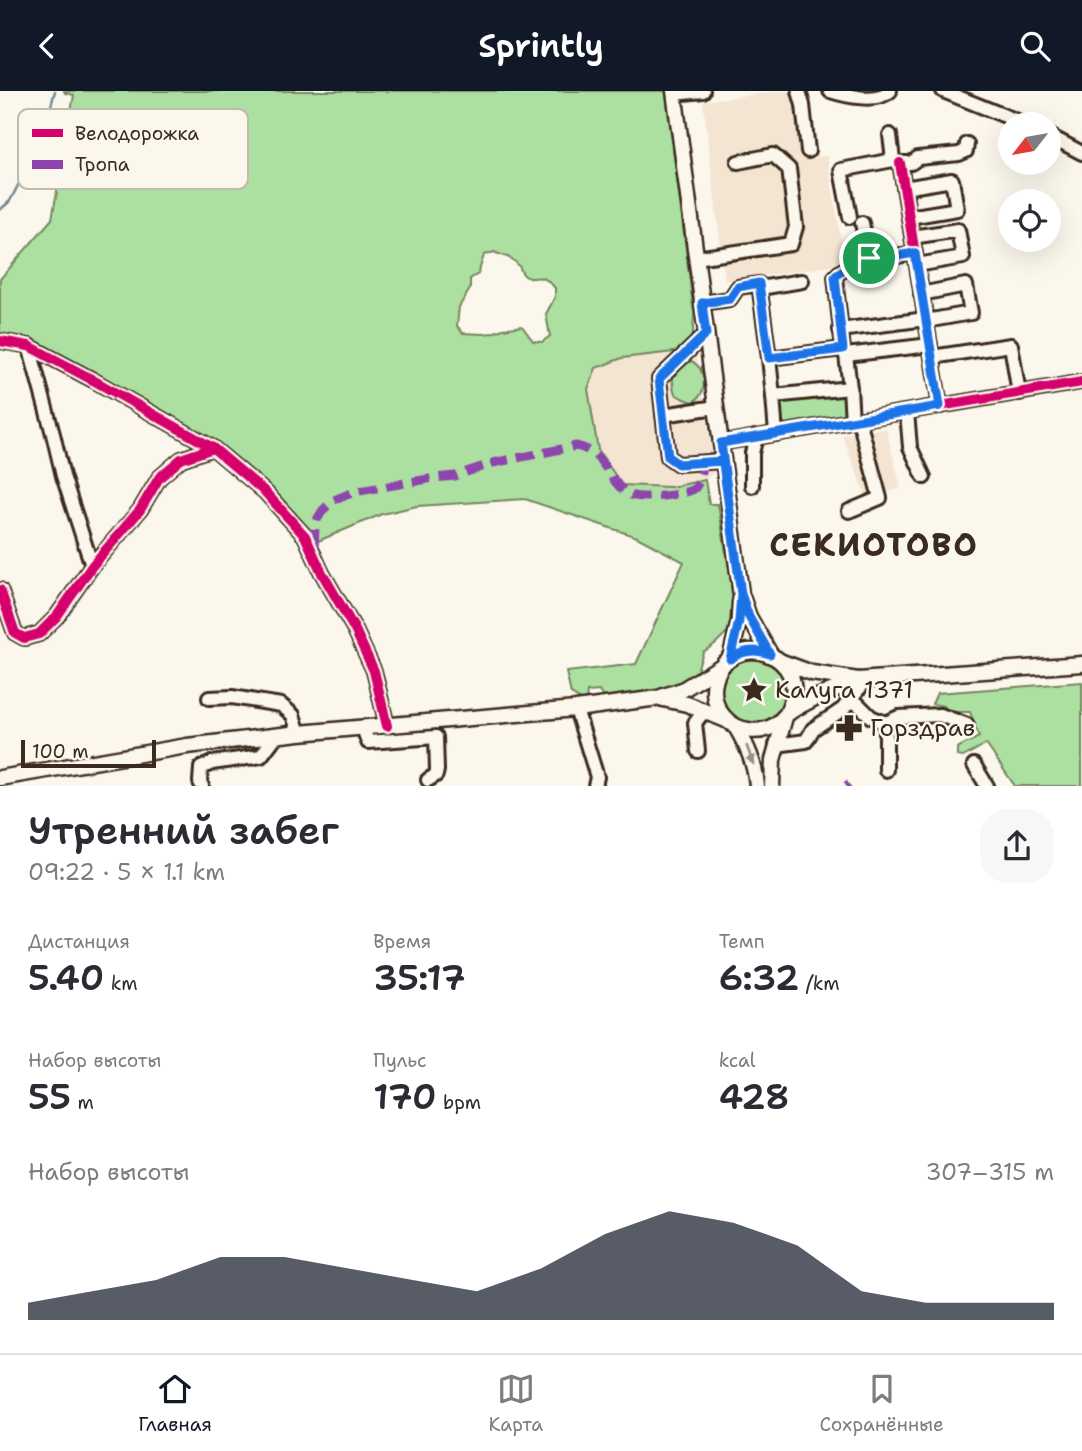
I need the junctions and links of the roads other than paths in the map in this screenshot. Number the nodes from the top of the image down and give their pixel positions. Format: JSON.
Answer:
{"nodes":[{"id":1,"x":703,"y":91,"type":"edge"},
{"id":2,"x":799,"y":91,"type":"edge"},
{"id":3,"x":830,"y":91,"type":"edge"},
{"id":4,"x":890,"y":91,"type":"edge"},
{"id":5,"x":943,"y":91,"type":"edge"},
{"id":6,"x":674,"y":92,"type":"edge"},
{"id":7,"x":998,"y":113,"type":"edge"},
{"id":8,"x":890,"y":135,"type":"dead end"},
{"id":9,"x":1061,"y":142,"type":"edge"},
{"id":10,"x":967,"y":144,"type":"dead end"},
{"id":11,"x":808,"y":151,"type":"dead end"},
{"id":12,"x":1082,"y":153,"type":"edge"},
{"id":13,"x":738,"y":162,"type":"dead end"},
{"id":14,"x":897,"y":162,"type":"junction"},
{"id":15,"x":904,"y":188,"type":"junction"},
{"id":16,"x":850,"y":217,"type":"dead end"},
{"id":17,"x":909,"y":217,"type":"junction"},
{"id":18,"x":862,"y":223,"type":"dead end"},
{"id":19,"x":912,"y":237,"type":"junction"},
{"id":20,"x":696,"y":258,"type":"junction"},
{"id":21,"x":869,"y":258,"type":"junction"},
{"id":22,"x":916,"y":259,"type":"junction"},
{"id":23,"x":802,"y":281,"type":"dead end"},
{"id":24,"x":760,"y":288,"type":"junction"},
{"id":25,"x":921,"y":294,"type":"junction"},
{"id":26,"x":702,"y":303,"type":"junction"},
{"id":27,"x":926,"y":320,"type":"junction"},
{"id":28,"x":840,"y":330,"type":"junction"},
{"id":29,"x":706,"y":334,"type":"junction"},
{"id":30,"x":0,"y":341,"type":"edge"},
{"id":31,"x":29,"y":347,"type":"junction"},
{"id":32,"x":931,"y":351,"type":"junction"},
{"id":33,"x":845,"y":352,"type":"junction"},
{"id":34,"x":769,"y":358,"type":"junction"},
{"id":35,"x":1082,"y":382,"type":"edge"},
{"id":36,"x":850,"y":388,"type":"junction"},
{"id":37,"x":1019,"y":393,"type":"junction"},
{"id":38,"x":773,"y":396,"type":"junction"},
{"id":39,"x":940,"y":406,"type":"junction"},
{"id":40,"x":716,"y":407,"type":"junction"},
{"id":41,"x":907,"y":412,"type":"junction"},
{"id":42,"x":663,"y":415,"type":"junction"},
{"id":43,"x":856,"y":420,"type":"junction"},
{"id":44,"x":776,"y":434,"type":"junction"},
{"id":45,"x":756,"y":437,"type":"junction"},
{"id":46,"x":721,"y":443,"type":"junction"},
{"id":47,"x":213,"y":449,"type":"junction"},
{"id":48,"x":723,"y":461,"type":"junction"},
{"id":49,"x":924,"y":477,"type":"dead end"},
{"id":50,"x":752,"y":486,"type":"dead end"},
{"id":51,"x":849,"y":511,"type":"dead end"},
{"id":52,"x":92,"y":566,"type":"junction"},
{"id":53,"x":0,"y":590,"type":"edge"},
{"id":54,"x":741,"y":594,"type":"junction"},
{"id":55,"x":775,"y":658,"type":"junction"},
{"id":56,"x":727,"y":662,"type":"junction"},
{"id":57,"x":1082,"y":664,"type":"edge"},
{"id":58,"x":863,"y":679,"type":"junction"},
{"id":59,"x":209,"y":698,"type":"dead end"},
{"id":60,"x":658,"y":698,"type":"junction"},
{"id":61,"x":849,"y":701,"type":"junction"},
{"id":62,"x":576,"y":709,"type":"junction"},
{"id":63,"x":786,"y":715,"type":"junction"},
{"id":64,"x":694,"y":719,"type":"junction"},
{"id":65,"x":731,"y":723,"type":"junction"},
{"id":66,"x":886,"y":723,"type":"junction"},
{"id":67,"x":967,"y":725,"type":"dead end"},
{"id":68,"x":387,"y":726,"type":"junction"},
{"id":69,"x":363,"y":728,"type":"junction"},
{"id":70,"x":299,"y":733,"type":"junction"},
{"id":71,"x":276,"y":736,"type":"junction"},
{"id":72,"x":776,"y":745,"type":"junction"},
{"id":73,"x":698,"y":751,"type":"dead end"},
{"id":74,"x":974,"y":765,"type":"dead end"},
{"id":75,"x":886,"y":770,"type":"dead end"},
{"id":76,"x":0,"y":778,"type":"edge"},
{"id":77,"x":428,"y":780,"type":"dead end"},
{"id":78,"x":202,"y":786,"type":"edge"},
{"id":79,"x":595,"y":786,"type":"edge"},
{"id":80,"x":757,"y":786,"type":"edge"},
{"id":81,"x":772,"y":786,"type":"edge"},
{"id":82,"x":988,"y":786,"type":"edge"}],
"edges":[{"from":1,"to":6,"type":"street"},
{"from":2,"to":11,"type":"street"},
{"from":3,"to":4,"type":"street"},
{"from":5,"to":7,"type":"street"},
{"from":6,"to":20,"type":"main road"},
{"from":8,"to":14,"type":"street"},
{"from":9,"to":12,"type":"street"},
{"from":10,"to":14,"type":"street"},
{"from":13,"to":20,"type":"street"},
{"from":14,"to":15,"type":"street"},
{"from":14,"to":16,"type":"street"},
{"from":15,"to":17,"type":"street"},
{"from":15,"to":17,"type":"street"},
{"from":17,"to":19,"type":"street"},
{"from":18,"to":21,"type":"street"},
{"from":19,"to":22,"type":"street"},
{"from":19,"to":22,"type":"street"},
{"from":20,"to":26,"type":"main road"},
{"from":21,"to":22,"type":"street"},
{"from":21,"to":28,"type":"street"},
{"from":22,"to":25,"type":"street"},
{"from":23,"to":24,"type":"street"},
{"from":24,"to":26,"type":"street"},
{"from":24,"to":34,"type":"street"},
{"from":25,"to":27,"type":"street"},
{"from":25,"to":27,"type":"street"},
{"from":26,"to":29,"type":"main road"},
{"from":27,"to":28,"type":"street"},
{"from":27,"to":32,"type":"street"},
{"from":28,"to":33,"type":"street"},
{"from":29,"to":40,"type":"main road"},
{"from":29,"to":42,"type":"street"},
{"from":30,"to":31,"type":"street"},
{"from":31,"to":47,"type":"street"},
{"from":31,"to":52,"type":"street"},
{"from":32,"to":33,"type":"street"},
{"from":32,"to":37,"type":"street"},
{"from":32,"to":39,"type":"street"},
{"from":33,"to":34,"type":"street"},
{"from":33,"to":36,"type":"street"},
{"from":34,"to":38,"type":"street"},
{"from":35,"to":37,"type":"street"},
{"from":36,"to":38,"type":"street"},
{"from":36,"to":43,"type":"street"},
{"from":37,"to":39,"type":"street"},
{"from":38,"to":44,"type":"street"},
{"from":39,"to":41,"type":"street"},
{"from":40,"to":42,"type":"street"},
{"from":40,"to":46,"type":"main road"},
{"from":41,"to":43,"type":"street"},
{"from":41,"to":49,"type":"street"},
{"from":42,"to":48,"type":"street"},
{"from":43,"to":44,"type":"street"},
{"from":43,"to":51,"type":"street"},
{"from":44,"to":45,"type":"street"},
{"from":45,"to":46,"type":"street"},
{"from":45,"to":50,"type":"street"},
{"from":46,"to":48,"type":"main road"},
{"from":47,"to":52,"type":"street"},
{"from":47,"to":68,"type":"street"},
{"from":48,"to":54,"type":"main road"},
{"from":52,"to":53,"type":"street"},
{"from":54,"to":55,"type":"main road"},
{"from":54,"to":56,"type":"main road"},
{"from":55,"to":56,"type":"main road"},
{"from":55,"to":58,"type":"main road"},
{"from":55,"to":63,"type":"main road"},
{"from":56,"to":60,"type":"main road"},
{"from":56,"to":65,"type":"main road"},
{"from":57,"to":58,"type":"main road"},
{"from":58,"to":61,"type":"street"},
{"from":58,"to":63,"type":"main road"},
{"from":59,"to":70,"type":"street"},
{"from":60,"to":62,"type":"main road"},
{"from":60,"to":64,"type":"main road"},
{"from":61,"to":66,"type":"street"},
{"from":61,"to":72,"type":"street"},
{"from":62,"to":68,"type":"main road"},
{"from":62,"to":79,"type":"street"},
{"from":63,"to":65,"type":"main road"},
{"from":63,"to":72,"type":"main road"},
{"from":64,"to":65,"type":"main road"},
{"from":64,"to":73,"type":"street"},
{"from":65,"to":80,"type":"main road","one_way":true},
{"from":66,"to":67,"type":"street"},
{"from":66,"to":75,"type":"street"},
{"from":68,"to":69,"type":"main road"},
{"from":69,"to":70,"type":"main road"},
{"from":69,"to":77,"type":"street"},
{"from":70,"to":71,"type":"main road"},
{"from":71,"to":76,"type":"main road"},
{"from":71,"to":78,"type":"street"},
{"from":72,"to":81,"type":"main road"},
{"from":74,"to":82,"type":"street"}]}
